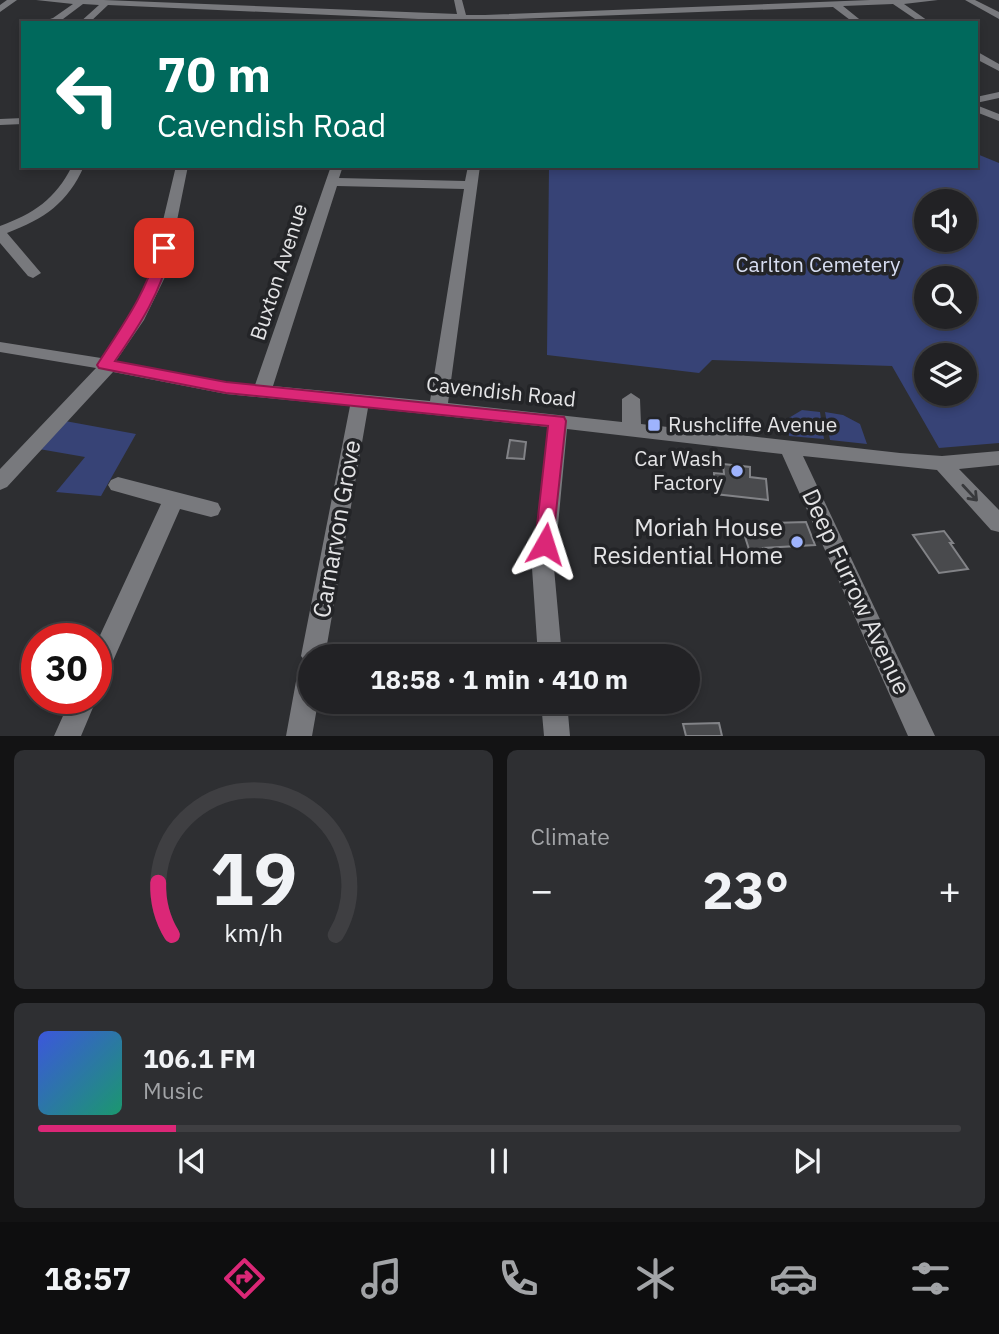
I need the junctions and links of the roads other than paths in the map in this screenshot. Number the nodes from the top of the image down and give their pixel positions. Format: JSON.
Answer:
{"nodes":[{"id":1,"x":13,"y":0,"type":"edge"},
{"id":2,"x":40,"y":0,"type":"edge"},
{"id":3,"x":239,"y":0,"type":"edge"},
{"id":4,"x":311,"y":0,"type":"edge"},
{"id":5,"x":458,"y":0,"type":"edge"},
{"id":6,"x":621,"y":0,"type":"edge"},
{"id":7,"x":933,"y":0,"type":"edge"},
{"id":8,"x":969,"y":0,"type":"edge"},
{"id":9,"x":82,"y":2,"type":"junction"},
{"id":10,"x":98,"y":2,"type":"edge"},
{"id":11,"x":895,"y":2,"type":"junction"},
{"id":12,"x":842,"y":3,"type":"edge"},
{"id":13,"x":166,"y":4,"type":"edge"},
{"id":14,"x":748,"y":8,"type":"junction"},
{"id":15,"x":0,"y":9,"type":"edge"},
{"id":16,"x":231,"y":9,"type":"junction"},
{"id":17,"x":265,"y":10,"type":"junction"},
{"id":18,"x":304,"y":11,"type":"junction"},
{"id":19,"x":665,"y":12,"type":"junction"},
{"id":20,"x":362,"y":13,"type":"junction"},
{"id":21,"x":631,"y":13,"type":"junction"},
{"id":22,"x":165,"y":15,"type":"dead end"},
{"id":23,"x":999,"y":16,"type":"edge"},
{"id":24,"x":463,"y":19,"type":"edge"},
{"id":25,"x":575,"y":19,"type":"edge"},
{"id":26,"x":51,"y":21,"type":"edge"},
{"id":27,"x":84,"y":21,"type":"edge"},
{"id":28,"x":255,"y":21,"type":"edge"},
{"id":29,"x":357,"y":21,"type":"edge"},
{"id":30,"x":669,"y":21,"type":"edge"},
{"id":31,"x":761,"y":21,"type":"edge"},
{"id":32,"x":858,"y":21,"type":"edge"},
{"id":33,"x":924,"y":21,"type":"edge"},
{"id":34,"x":978,"y":55,"type":"edge"},
{"id":35,"x":999,"y":68,"type":"edge"},
{"id":36,"x":999,"y":95,"type":"edge"},
{"id":37,"x":978,"y":100,"type":"edge"},
{"id":38,"x":978,"y":109,"type":"edge"},
{"id":39,"x":999,"y":118,"type":"edge"},
{"id":40,"x":20,"y":121,"type":"edge"},
{"id":41,"x":0,"y":122,"type":"edge"},
{"id":42,"x":77,"y":168,"type":"edge"},
{"id":43,"x":182,"y":168,"type":"edge"},
{"id":44,"x":336,"y":168,"type":"edge"},
{"id":45,"x":474,"y":168,"type":"edge"},
{"id":46,"x":331,"y":182,"type":"junction"},
{"id":47,"x":472,"y":185,"type":"junction"},
{"id":48,"x":0,"y":233,"type":"edge"},
{"id":49,"x":33,"y":272,"type":"dead end"},
{"id":50,"x":0,"y":347,"type":"edge"},
{"id":51,"x":107,"y":365,"type":"junction"},
{"id":52,"x":261,"y":392,"type":"junction"},
{"id":53,"x":630,"y":399,"type":"dead end"},
{"id":54,"x":360,"y":401,"type":"junction"},
{"id":55,"x":438,"y":408,"type":"junction"},
{"id":56,"x":558,"y":421,"type":"junction"},
{"id":57,"x":632,"y":430,"type":"junction"},
{"id":58,"x":789,"y":448,"type":"junction"},
{"id":59,"x":999,"y":458,"type":"edge"},
{"id":60,"x":942,"y":463,"type":"junction"},
{"id":61,"x":0,"y":482,"type":"edge"},
{"id":62,"x":118,"y":485,"type":"dead end"},
{"id":63,"x":174,"y":499,"type":"junction"},
{"id":64,"x":212,"y":509,"type":"dead end"},
{"id":65,"x":999,"y":524,"type":"edge"},
{"id":66,"x":112,"y":636,"type":"edge"},
{"id":67,"x":315,"y":644,"type":"edge"},
{"id":68,"x":550,"y":644,"type":"edge"},
{"id":69,"x":77,"y":714,"type":"edge"},
{"id":70,"x":303,"y":714,"type":"edge"},
{"id":71,"x":555,"y":714,"type":"edge"},
{"id":72,"x":67,"y":736,"type":"edge"},
{"id":73,"x":299,"y":736,"type":"edge"},
{"id":74,"x":557,"y":736,"type":"edge"},
{"id":75,"x":922,"y":736,"type":"edge"}],
"edges":[{"from":1,"to":15,"type":"street"},
{"from":2,"to":9,"type":"street"},
{"from":3,"to":16,"type":"street"},
{"from":4,"to":18,"type":"street"},
{"from":5,"to":24,"type":"street"},
{"from":6,"to":21,"type":"street"},
{"from":7,"to":11,"type":"street"},
{"from":8,"to":23,"type":"street"},
{"from":9,"to":10,"type":"street"},
{"from":9,"to":26,"type":"street"},
{"from":10,"to":13,"type":"street"},
{"from":10,"to":27,"type":"street"},
{"from":11,"to":12,"type":"street"},
{"from":11,"to":33,"type":"street"},
{"from":12,"to":14,"type":"street"},
{"from":12,"to":32,"type":"street"},
{"from":13,"to":16,"type":"street"},
{"from":13,"to":22,"type":"street"},
{"from":14,"to":19,"type":"street"},
{"from":14,"to":31,"type":"street"},
{"from":16,"to":17,"type":"street"},
{"from":17,"to":18,"type":"street"},
{"from":17,"to":28,"type":"street"},
{"from":18,"to":20,"type":"street"},
{"from":19,"to":21,"type":"street"},
{"from":19,"to":30,"type":"street"},
{"from":20,"to":24,"type":"street"},
{"from":20,"to":29,"type":"street"},
{"from":21,"to":25,"type":"street"},
{"from":24,"to":25,"type":"street"},
{"from":34,"to":35,"type":"street"},
{"from":36,"to":37,"type":"street"},
{"from":38,"to":39,"type":"street"},
{"from":40,"to":41,"type":"street"},
{"from":42,"to":48,"type":"street"},
{"from":43,"to":51,"type":"street"},
{"from":44,"to":46,"type":"street","name":"Buxton Avenue"},
{"from":45,"to":47,"type":"street"},
{"from":46,"to":47,"type":"street"},
{"from":46,"to":52,"type":"street","name":"Buxton Avenue"},
{"from":47,"to":55,"type":"street"},
{"from":48,"to":49,"type":"street"},
{"from":50,"to":51,"type":"street","name":"Cavendish Road"},
{"from":51,"to":52,"type":"street","name":"Cavendish Road"},
{"from":51,"to":61,"type":"street"},
{"from":52,"to":54,"type":"street","name":"Cavendish Road"},
{"from":53,"to":57,"type":"street"},
{"from":54,"to":55,"type":"street","name":"Cavendish Road"},
{"from":54,"to":67,"type":"street","name":"Carnarvon Grove"},
{"from":55,"to":56,"type":"street","name":"Cavendish Road"},
{"from":56,"to":57,"type":"street","name":"Cavendish Road"},
{"from":56,"to":68,"type":"street"},
{"from":57,"to":58,"type":"street","name":"Cavendish Road"},
{"from":58,"to":60,"type":"street","name":"Cavendish Road"},
{"from":58,"to":75,"type":"street","name":"Deep Furrow Avenue"},
{"from":59,"to":60,"type":"street","name":"Cavendish Road"},
{"from":60,"to":65,"type":"street","one_way":true},
{"from":62,"to":63,"type":"street"},
{"from":63,"to":64,"type":"street"},
{"from":63,"to":66,"type":"street"},
{"from":69,"to":72,"type":"street"},
{"from":70,"to":73,"type":"street"},
{"from":71,"to":74,"type":"street"}]}
